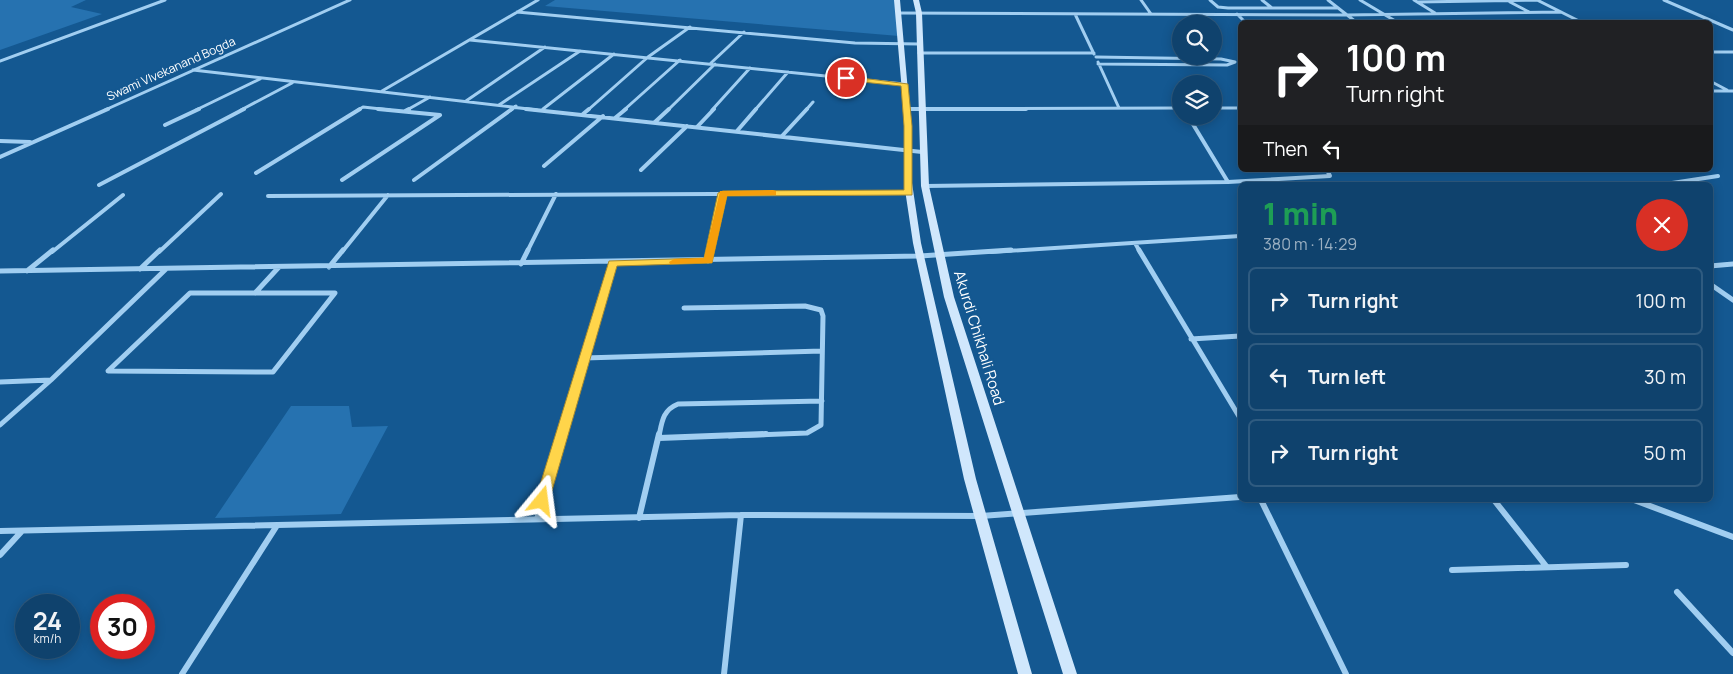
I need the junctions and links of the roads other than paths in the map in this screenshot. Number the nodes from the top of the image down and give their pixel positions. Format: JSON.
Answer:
{"nodes":[{"id":1,"x":165,"y":0,"type":"edge"},
{"id":2,"x":350,"y":0,"type":"edge"},
{"id":3,"x":538,"y":0,"type":"edge"},
{"id":4,"x":897,"y":0,"type":"edge"},
{"id":5,"x":916,"y":0,"type":"edge"},
{"id":6,"x":1142,"y":0,"type":"edge"},
{"id":7,"x":1210,"y":0,"type":"edge"},
{"id":8,"x":1262,"y":0,"type":"edge"},
{"id":9,"x":1328,"y":0,"type":"edge"},
{"id":10,"x":1360,"y":0,"type":"edge"},
{"id":11,"x":1414,"y":0,"type":"edge"},
{"id":12,"x":1537,"y":0,"type":"edge"},
{"id":13,"x":1664,"y":0,"type":"edge"},
{"id":14,"x":1508,"y":1,"type":"edge"},
{"id":15,"x":1418,"y":2,"type":"junction"},
{"id":16,"x":1272,"y":8,"type":"junction"},
{"id":17,"x":1338,"y":8,"type":"junction"},
{"id":18,"x":517,"y":12,"type":"junction"},
{"id":19,"x":1530,"y":12,"type":"junction"},
{"id":20,"x":1561,"y":12,"type":"junction"},
{"id":21,"x":898,"y":13,"type":"junction"},
{"id":22,"x":1435,"y":13,"type":"junction"},
{"id":23,"x":919,"y":14,"type":"junction"},
{"id":24,"x":1076,"y":14,"type":"junction"},
{"id":25,"x":1151,"y":14,"type":"junction"},
{"id":26,"x":1237,"y":14,"type":"junction"},
{"id":27,"x":1384,"y":14,"type":"junction"},
{"id":28,"x":1346,"y":15,"type":"junction"},
{"id":29,"x":1243,"y":20,"type":"edge"},
{"id":30,"x":1353,"y":20,"type":"edge"},
{"id":31,"x":1394,"y":20,"type":"edge"},
{"id":32,"x":1578,"y":20,"type":"edge"},
{"id":33,"x":1710,"y":20,"type":"edge"},
{"id":34,"x":1713,"y":21,"type":"edge"},
{"id":35,"x":690,"y":27,"type":"junction"},
{"id":36,"x":1733,"y":30,"type":"edge"},
{"id":37,"x":744,"y":32,"type":"junction"},
{"id":38,"x":470,"y":40,"type":"junction"},
{"id":39,"x":903,"y":45,"type":"junction"},
{"id":40,"x":545,"y":47,"type":"junction"},
{"id":41,"x":919,"y":48,"type":"junction"},
{"id":42,"x":580,"y":51,"type":"junction"},
{"id":43,"x":1713,"y":52,"type":"edge"},
{"id":44,"x":1733,"y":52,"type":"edge"},
{"id":45,"x":1094,"y":53,"type":"junction"},
{"id":46,"x":614,"y":54,"type":"junction"},
{"id":47,"x":648,"y":57,"type":"junction"},
{"id":48,"x":1096,"y":57,"type":"junction"},
{"id":49,"x":680,"y":60,"type":"junction"},
{"id":50,"x":0,"y":61,"type":"edge"},
{"id":51,"x":713,"y":64,"type":"junction"},
{"id":52,"x":1098,"y":64,"type":"junction"},
{"id":53,"x":750,"y":68,"type":"junction"},
{"id":54,"x":193,"y":70,"type":"junction"},
{"id":55,"x":788,"y":72,"type":"junction"},
{"id":56,"x":260,"y":79,"type":"junction"},
{"id":57,"x":293,"y":83,"type":"junction"},
{"id":58,"x":1713,"y":83,"type":"edge"},
{"id":59,"x":904,"y":84,"type":"junction"},
{"id":60,"x":382,"y":91,"type":"junction"},
{"id":61,"x":1713,"y":91,"type":"edge"},
{"id":62,"x":1728,"y":91,"type":"junction"},
{"id":63,"x":1733,"y":91,"type":"edge"},
{"id":64,"x":430,"y":97,"type":"junction"},
{"id":65,"x":466,"y":101,"type":"junction"},
{"id":66,"x":813,"y":102,"type":"dead end"},
{"id":67,"x":498,"y":105,"type":"junction"},
{"id":68,"x":516,"y":106,"type":"junction"},
{"id":69,"x":1119,"y":108,"type":"junction"},
{"id":70,"x":1172,"y":108,"type":"edge"},
{"id":71,"x":1222,"y":108,"type":"edge"},
{"id":72,"x":1238,"y":108,"type":"edge"},
{"id":73,"x":907,"y":109,"type":"junction"},
{"id":74,"x":921,"y":109,"type":"junction"},
{"id":75,"x":543,"y":110,"type":"junction"},
{"id":76,"x":404,"y":111,"type":"junction"},
{"id":77,"x":582,"y":114,"type":"junction"},
{"id":78,"x":603,"y":116,"type":"junction"},
{"id":79,"x":615,"y":118,"type":"junction"},
{"id":80,"x":655,"y":122,"type":"junction"},
{"id":81,"x":166,"y":125,"type":"dead end"},
{"id":82,"x":1193,"y":125,"type":"edge"},
{"id":83,"x":687,"y":126,"type":"junction"},
{"id":84,"x":697,"y":127,"type":"junction"},
{"id":85,"x":737,"y":131,"type":"junction"},
{"id":86,"x":782,"y":136,"type":"junction"},
{"id":87,"x":0,"y":141,"type":"edge"},
{"id":88,"x":33,"y":142,"type":"junction"},
{"id":89,"x":908,"y":150,"type":"junction"},
{"id":90,"x":922,"y":152,"type":"junction"},
{"id":91,"x":0,"y":157,"type":"edge"},
{"id":92,"x":544,"y":166,"type":"dead end"},
{"id":93,"x":641,"y":170,"type":"dead end"},
{"id":94,"x":1328,"y":172,"type":"edge"},
{"id":95,"x":256,"y":173,"type":"dead end"},
{"id":96,"x":1718,"y":176,"type":"dead end"},
{"id":97,"x":342,"y":180,"type":"dead end"},
{"id":98,"x":414,"y":180,"type":"dead end"},
{"id":99,"x":1228,"y":182,"type":"junction"},
{"id":100,"x":1679,"y":182,"type":"edge"},
{"id":101,"x":99,"y":185,"type":"dead end"},
{"id":102,"x":925,"y":186,"type":"junction"},
{"id":103,"x":723,"y":193,"type":"junction"},
{"id":104,"x":909,"y":193,"type":"junction"},
{"id":105,"x":221,"y":194,"type":"dead end"},
{"id":106,"x":556,"y":194,"type":"junction"},
{"id":107,"x":123,"y":195,"type":"dead end"},
{"id":108,"x":388,"y":195,"type":"junction"},
{"id":109,"x":268,"y":196,"type":"dead end"},
{"id":110,"x":1238,"y":236,"type":"edge"},
{"id":111,"x":1135,"y":243,"type":"junction"},
{"id":112,"x":939,"y":255,"type":"junction"},
{"id":113,"x":920,"y":256,"type":"junction"},
{"id":114,"x":708,"y":261,"type":"junction"},
{"id":115,"x":612,"y":263,"type":"junction"},
{"id":116,"x":521,"y":264,"type":"junction"},
{"id":117,"x":1733,"y":264,"type":"edge"},
{"id":118,"x":1713,"y":266,"type":"edge"},
{"id":119,"x":329,"y":267,"type":"junction"},
{"id":120,"x":279,"y":268,"type":"junction"},
{"id":121,"x":139,"y":269,"type":"junction"},
{"id":122,"x":167,"y":269,"type":"junction"},
{"id":123,"x":0,"y":271,"type":"edge"},
{"id":124,"x":26,"y":271,"type":"junction"},
{"id":125,"x":1713,"y":286,"type":"edge"},
{"id":126,"x":255,"y":293,"type":"junction"},
{"id":127,"x":1733,"y":300,"type":"edge"},
{"id":128,"x":684,"y":308,"type":"dead end"},
{"id":129,"x":1238,"y":336,"type":"edge"},
{"id":130,"x":1191,"y":340,"type":"junction"},
{"id":131,"x":822,"y":351,"type":"junction"},
{"id":132,"x":584,"y":358,"type":"junction"},
{"id":133,"x":51,"y":380,"type":"junction"},
{"id":134,"x":0,"y":382,"type":"edge"},
{"id":135,"x":822,"y":401,"type":"junction"},
{"id":136,"x":1238,"y":415,"type":"edge"},
{"id":137,"x":0,"y":425,"type":"edge"},
{"id":138,"x":658,"y":438,"type":"junction"},
{"id":139,"x":1238,"y":497,"type":"edge"},
{"id":140,"x":1262,"y":502,"type":"edge"},
{"id":141,"x":1496,"y":502,"type":"edge"},
{"id":142,"x":1639,"y":502,"type":"edge"},
{"id":143,"x":1019,"y":512,"type":"junction"},
{"id":144,"x":741,"y":516,"type":"junction"},
{"id":145,"x":981,"y":516,"type":"junction"},
{"id":146,"x":639,"y":518,"type":"junction"},
{"id":147,"x":536,"y":519,"type":"junction"},
{"id":148,"x":276,"y":526,"type":"junction"},
{"id":149,"x":22,"y":530,"type":"junction"},
{"id":150,"x":0,"y":531,"type":"edge"},
{"id":151,"x":1733,"y":537,"type":"edge"},
{"id":152,"x":0,"y":555,"type":"edge"},
{"id":153,"x":1626,"y":565,"type":"dead end"},
{"id":154,"x":1546,"y":566,"type":"junction"},
{"id":155,"x":1452,"y":570,"type":"dead end"},
{"id":156,"x":1676,"y":592,"type":"dead end"},
{"id":157,"x":1733,"y":653,"type":"edge"},
{"id":158,"x":182,"y":674,"type":"edge"},
{"id":159,"x":724,"y":674,"type":"edge"},
{"id":160,"x":1025,"y":674,"type":"edge"},
{"id":161,"x":1070,"y":674,"type":"edge"},
{"id":162,"x":1346,"y":674,"type":"edge"}],
"edges":[{"from":1,"to":50,"type":"street"},
{"from":2,"to":54,"type":"street","name":"Swami VIvekanand Bogda"},
{"from":3,"to":18,"type":"street"},
{"from":4,"to":21,"type":"main road"},
{"from":5,"to":23,"type":"main road","name":"Akurdi Chikhali Road"},
{"from":6,"to":25,"type":"street"},
{"from":7,"to":16,"type":"street"},
{"from":8,"to":16,"type":"street"},
{"from":9,"to":17,"type":"street"},
{"from":10,"to":27,"type":"street"},
{"from":11,"to":15,"type":"street"},
{"from":12,"to":14,"type":"street"},
{"from":12,"to":20,"type":"street"},
{"from":13,"to":33,"type":"street"},
{"from":14,"to":15,"type":"street"},
{"from":14,"to":19,"type":"street"},
{"from":15,"to":22,"type":"street"},
{"from":16,"to":17,"type":"street"},
{"from":17,"to":28,"type":"street"},
{"from":18,"to":35,"type":"street"},
{"from":18,"to":38,"type":"street"},
{"from":19,"to":20,"type":"street"},
{"from":19,"to":22,"type":"street"},
{"from":20,"to":32,"type":"street"},
{"from":21,"to":23,"type":"street"},
{"from":21,"to":39,"type":"main road"},
{"from":22,"to":27,"type":"street"},
{"from":23,"to":24,"type":"street"},
{"from":23,"to":41,"type":"main road","name":"Akurdi Chikhali Road"},
{"from":24,"to":25,"type":"street"},
{"from":24,"to":45,"type":"street"},
{"from":25,"to":26,"type":"street"},
{"from":26,"to":28,"type":"street"},
{"from":26,"to":29,"type":"street"},
{"from":27,"to":28,"type":"street"},
{"from":27,"to":31,"type":"street"},
{"from":28,"to":30,"type":"street"},
{"from":34,"to":36,"type":"street"},
{"from":35,"to":37,"type":"street"},
{"from":35,"to":47,"type":"street"},
{"from":37,"to":39,"type":"street"},
{"from":37,"to":51,"type":"street"},
{"from":38,"to":40,"type":"street"},
{"from":38,"to":60,"type":"street"},
{"from":39,"to":41,"type":"street"},
{"from":39,"to":59,"type":"main road"},
{"from":40,"to":42,"type":"street"},
{"from":40,"to":65,"type":"street"},
{"from":41,"to":45,"type":"street"},
{"from":41,"to":74,"type":"main road","name":"Akurdi Chikhali Road"},
{"from":42,"to":46,"type":"street"},
{"from":42,"to":67,"type":"street"},
{"from":43,"to":44,"type":"street"},
{"from":45,"to":48,"type":"street"},
{"from":46,"to":47,"type":"street"},
{"from":46,"to":75,"type":"street"},
{"from":47,"to":49,"type":"street"},
{"from":47,"to":77,"type":"street"},
{"from":48,"to":52,"type":"street"},
{"from":48,"to":52,"type":"street"},
{"from":49,"to":51,"type":"street"},
{"from":49,"to":79,"type":"street"},
{"from":51,"to":53,"type":"street"},
{"from":51,"to":80,"type":"street"},
{"from":52,"to":69,"type":"street"},
{"from":53,"to":55,"type":"street"},
{"from":53,"to":84,"type":"street"},
{"from":54,"to":56,"type":"street"},
{"from":54,"to":88,"type":"street","name":"Swami VIvekanand Bogda"},
{"from":55,"to":59,"type":"street"},
{"from":55,"to":85,"type":"street"},
{"from":56,"to":57,"type":"street"},
{"from":56,"to":81,"type":"street"},
{"from":57,"to":60,"type":"street"},
{"from":57,"to":101,"type":"street"},
{"from":58,"to":62,"type":"street"},
{"from":59,"to":73,"type":"main road"},
{"from":60,"to":64,"type":"street"},
{"from":61,"to":62,"type":"street"},
{"from":62,"to":63,"type":"street"},
{"from":64,"to":65,"type":"street"},
{"from":64,"to":76,"type":"street"},
{"from":65,"to":67,"type":"street"},
{"from":66,"to":86,"type":"street"},
{"from":67,"to":68,"type":"street"},
{"from":68,"to":75,"type":"street"},
{"from":68,"to":98,"type":"street"},
{"from":69,"to":70,"type":"street"},
{"from":69,"to":74,"type":"street"},
{"from":71,"to":72,"type":"street"},
{"from":73,"to":74,"type":"street"},
{"from":73,"to":89,"type":"main road"},
{"from":74,"to":90,"type":"main road","name":"Akurdi Chikhali Road"},
{"from":75,"to":77,"type":"street"},
{"from":76,"to":95,"type":"street"},
{"from":76,"to":97,"type":"street"},
{"from":77,"to":78,"type":"street"},
{"from":78,"to":79,"type":"street"},
{"from":78,"to":92,"type":"street"},
{"from":79,"to":80,"type":"street"},
{"from":80,"to":83,"type":"street"},
{"from":82,"to":99,"type":"street"},
{"from":83,"to":84,"type":"street"},
{"from":83,"to":93,"type":"street"},
{"from":84,"to":85,"type":"street"},
{"from":85,"to":86,"type":"street"},
{"from":86,"to":89,"type":"street"},
{"from":87,"to":88,"type":"street"},
{"from":88,"to":91,"type":"street","name":"Swami VIvekanand Bogda"},
{"from":89,"to":90,"type":"street"},
{"from":89,"to":104,"type":"main road"},
{"from":90,"to":102,"type":"main road","name":"Akurdi Chikhali Road"},
{"from":94,"to":99,"type":"street"},
{"from":96,"to":100,"type":"street"},
{"from":99,"to":102,"type":"street"},
{"from":102,"to":112,"type":"main road","name":"Akurdi Chikhali Road"},
{"from":103,"to":104,"type":"street"},
{"from":103,"to":106,"type":"street"},
{"from":103,"to":114,"type":"street"},
{"from":104,"to":113,"type":"main road"},
{"from":105,"to":121,"type":"street"},
{"from":106,"to":108,"type":"street"},
{"from":106,"to":116,"type":"street"},
{"from":107,"to":124,"type":"street"},
{"from":108,"to":109,"type":"street"},
{"from":108,"to":119,"type":"street"},
{"from":110,"to":111,"type":"street"},
{"from":111,"to":112,"type":"street"},
{"from":111,"to":130,"type":"street"},
{"from":112,"to":113,"type":"street"},
{"from":112,"to":143,"type":"main road","name":"Akurdi Chikhali Road"},
{"from":113,"to":114,"type":"street"},
{"from":113,"to":145,"type":"main road"},
{"from":114,"to":115,"type":"street"},
{"from":115,"to":116,"type":"street"},
{"from":115,"to":132,"type":"street"},
{"from":116,"to":119,"type":"street"},
{"from":117,"to":118,"type":"street"},
{"from":119,"to":120,"type":"street"},
{"from":120,"to":122,"type":"street"},
{"from":120,"to":126,"type":"street"},
{"from":121,"to":122,"type":"street"},
{"from":121,"to":124,"type":"street"},
{"from":122,"to":133,"type":"street"},
{"from":123,"to":124,"type":"street"},
{"from":125,"to":127,"type":"street"},
{"from":126,"to":126,"type":"street"},
{"from":128,"to":131,"type":"street"},
{"from":129,"to":130,"type":"street"},
{"from":130,"to":136,"type":"street"},
{"from":131,"to":132,"type":"street"},
{"from":131,"to":135,"type":"street"},
{"from":132,"to":147,"type":"street"},
{"from":133,"to":134,"type":"street"},
{"from":133,"to":137,"type":"street"},
{"from":135,"to":138,"type":"street"},
{"from":135,"to":138,"type":"street"},
{"from":138,"to":146,"type":"street"},
{"from":139,"to":143,"type":"street"},
{"from":140,"to":162,"type":"street"},
{"from":141,"to":154,"type":"street"},
{"from":142,"to":151,"type":"street"},
{"from":143,"to":145,"type":"street"},
{"from":143,"to":161,"type":"main road","name":"Akurdi Chikhali Road"},
{"from":144,"to":145,"type":"street"},
{"from":144,"to":146,"type":"street"},
{"from":144,"to":159,"type":"street"},
{"from":145,"to":160,"type":"main road"},
{"from":146,"to":147,"type":"street"},
{"from":147,"to":148,"type":"street"},
{"from":148,"to":149,"type":"street"},
{"from":148,"to":158,"type":"street"},
{"from":149,"to":150,"type":"street"},
{"from":149,"to":152,"type":"street"},
{"from":153,"to":154,"type":"street"},
{"from":154,"to":155,"type":"street"},
{"from":156,"to":157,"type":"street"}]}
